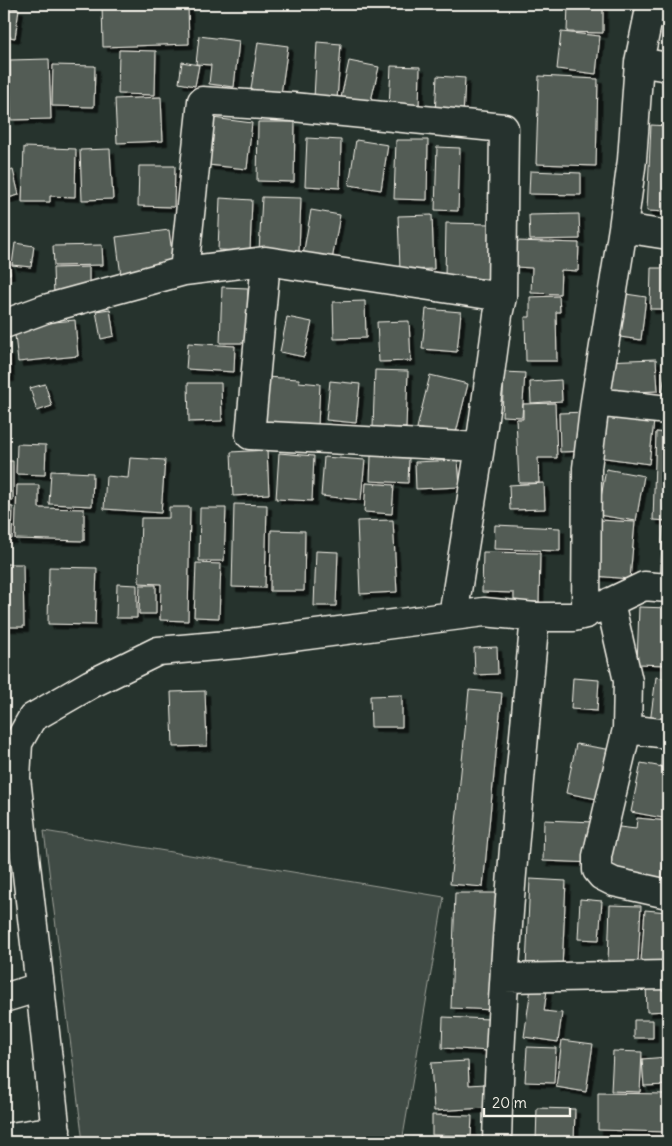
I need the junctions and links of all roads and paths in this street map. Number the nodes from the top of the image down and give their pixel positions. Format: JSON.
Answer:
{"nodes":[{"id":1,"x":652,"y":4,"type":"edge"},
{"id":2,"x":639,"y":62,"type":"junction"},
{"id":3,"x":668,"y":67,"type":"edge"},
{"id":4,"x":623,"y":228,"type":"junction"},
{"id":5,"x":668,"y":235,"type":"edge"},
{"id":6,"x":266,"y":261,"type":"junction"},
{"id":7,"x":184,"y":271,"type":"junction"},
{"id":8,"x":502,"y":297,"type":"junction"},
{"id":9,"x":4,"y":324,"type":"edge"},
{"id":10,"x":595,"y":402,"type":"junction"},
{"id":11,"x":668,"y":410,"type":"edge"},
{"id":12,"x":480,"y":448,"type":"junction"},
{"id":13,"x":668,"y":588,"type":"edge"},
{"id":14,"x":610,"y":602,"type":"junction"},
{"id":15,"x":586,"y":614,"type":"junction"},
{"id":16,"x":453,"y":616,"type":"junction"},
{"id":17,"x":535,"y":616,"type":"junction"},
{"id":18,"x":627,"y":729,"type":"junction"},
{"id":19,"x":668,"y":734,"type":"edge"},
{"id":20,"x":668,"y":894,"type":"edge"},
{"id":21,"x":668,"y":975,"type":"edge"},
{"id":22,"x":505,"y":978,"type":"junction"},
{"id":23,"x":40,"y":987,"type":"junction"},
{"id":24,"x":4,"y":998,"type":"edge"},
{"id":25,"x":57,"y":1136,"type":"edge"},
{"id":26,"x":4,"y":1138,"type":"edge"},
{"id":27,"x":498,"y":1142,"type":"edge"}],
"edges":[{"from":1,"to":2,"type":"street"},
{"from":2,"to":3,"type":"street"},
{"from":2,"to":4,"type":"street"},
{"from":4,"to":5,"type":"street"},
{"from":4,"to":10,"type":"street"},
{"from":6,"to":7,"type":"street"},
{"from":6,"to":8,"type":"street"},
{"from":6,"to":12,"type":"street"},
{"from":7,"to":8,"type":"street"},
{"from":7,"to":9,"type":"street"},
{"from":8,"to":12,"type":"street"},
{"from":10,"to":11,"type":"street"},
{"from":10,"to":15,"type":"street"},
{"from":12,"to":16,"type":"street"},
{"from":13,"to":14,"type":"street"},
{"from":14,"to":15,"type":"street"},
{"from":14,"to":18,"type":"street"},
{"from":15,"to":17,"type":"street"},
{"from":16,"to":17,"type":"street"},
{"from":16,"to":23,"type":"street"},
{"from":17,"to":22,"type":"street"},
{"from":18,"to":19,"type":"street"},
{"from":18,"to":20,"type":"street"},
{"from":21,"to":22,"type":"street"},
{"from":22,"to":27,"type":"street"},
{"from":23,"to":24,"type":"street"},
{"from":23,"to":25,"type":"street"},
{"from":25,"to":26,"type":"street"}]}
